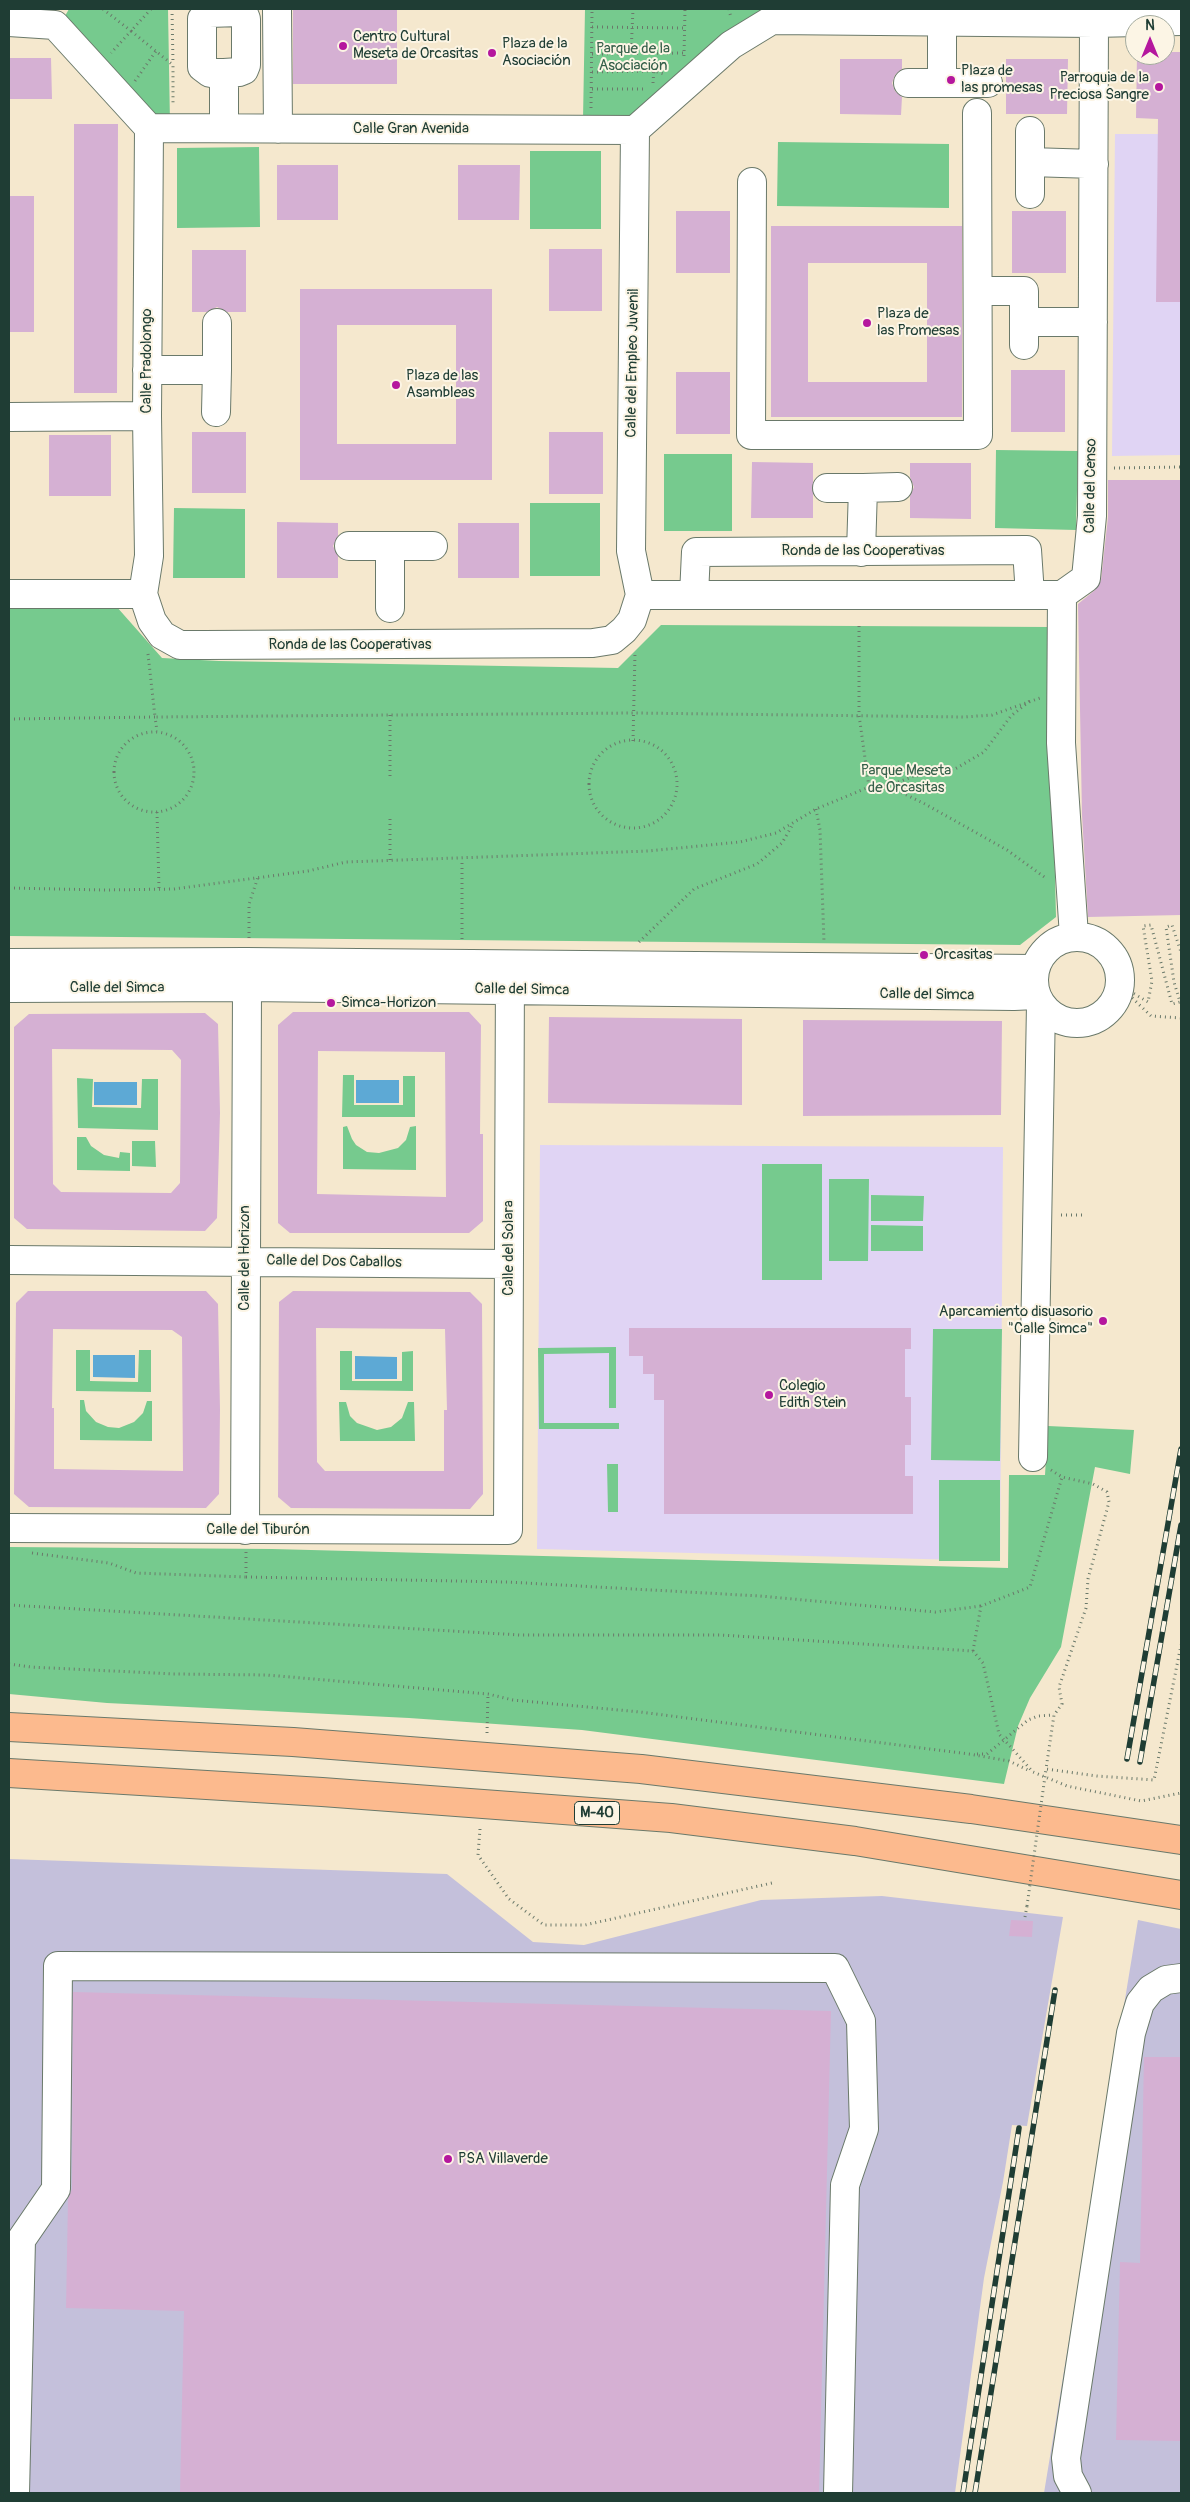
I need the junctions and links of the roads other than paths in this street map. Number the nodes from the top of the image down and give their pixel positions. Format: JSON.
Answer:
{"nodes":[{"id":1,"x":277,"y":9,"type":"edge"},
{"id":2,"x":774,"y":14,"type":"edge"},
{"id":3,"x":59,"y":17,"type":"edge"},
{"id":4,"x":942,"y":21,"type":"junction"},
{"id":5,"x":1181,"y":21,"type":"edge"},
{"id":6,"x":9,"y":22,"type":"edge"},
{"id":7,"x":1094,"y":23,"type":"junction"},
{"id":8,"x":224,"y":73,"type":"dead end"},
{"id":9,"x":908,"y":82,"type":"dead end"},
{"id":10,"x":942,"y":83,"type":"junction"},
{"id":11,"x":988,"y":83,"type":"dead end"},
{"id":12,"x":977,"y":113,"type":"dead end"},
{"id":13,"x":161,"y":128,"type":"junction"},
{"id":14,"x":224,"y":128,"type":"junction"},
{"id":15,"x":278,"y":129,"type":"junction"},
{"id":16,"x":635,"y":130,"type":"junction"},
{"id":17,"x":1030,"y":131,"type":"dead end"},
{"id":18,"x":1030,"y":162,"type":"junction"},
{"id":19,"x":1094,"y":164,"type":"junction"},
{"id":20,"x":752,"y":182,"type":"dead end"},
{"id":21,"x":1030,"y":194,"type":"dead end"},
{"id":22,"x":978,"y":291,"type":"junction"},
{"id":23,"x":1092,"y":322,"type":"junction"},
{"id":24,"x":217,"y":323,"type":"dead end"},
{"id":25,"x":147,"y":370,"type":"junction"},
{"id":26,"x":217,"y":370,"type":"junction"},
{"id":27,"x":216,"y":412,"type":"dead end"},
{"id":28,"x":147,"y":416,"type":"junction"},
{"id":29,"x":9,"y":417,"type":"edge"},
{"id":30,"x":898,"y":487,"type":"dead end"},
{"id":31,"x":827,"y":488,"type":"dead end"},
{"id":32,"x":863,"y":488,"type":"junction"},
{"id":33,"x":349,"y":546,"type":"dead end"},
{"id":34,"x":390,"y":546,"type":"junction"},
{"id":35,"x":433,"y":546,"type":"dead end"},
{"id":36,"x":861,"y":552,"type":"junction"},
{"id":37,"x":9,"y":594,"type":"edge"},
{"id":38,"x":143,"y":594,"type":"junction"},
{"id":39,"x":640,"y":595,"type":"junction"},
{"id":40,"x":694,"y":595,"type":"junction"},
{"id":41,"x":1030,"y":596,"type":"junction"},
{"id":42,"x":1062,"y":596,"type":"junction"},
{"id":43,"x":390,"y":608,"type":"dead end"},
{"id":44,"x":1074,"y":936,"type":"junction"},
{"id":45,"x":9,"y":963,"type":"edge"},
{"id":46,"x":511,"y":978,"type":"junction"},
{"id":47,"x":247,"y":987,"type":"junction"},
{"id":48,"x":9,"y":988,"type":"edge"},
{"id":49,"x":1037,"y":989,"type":"junction"},
{"id":50,"x":9,"y":1260,"type":"edge"},
{"id":51,"x":245,"y":1261,"type":"junction"},
{"id":52,"x":509,"y":1264,"type":"junction"},
{"id":53,"x":1033,"y":1457,"type":"road end"},
{"id":54,"x":9,"y":1528,"type":"edge"},
{"id":55,"x":245,"y":1530,"type":"junction"},
{"id":56,"x":508,"y":1530,"type":"joint"},
{"id":57,"x":9,"y":1727,"type":"edge"},
{"id":58,"x":9,"y":1773,"type":"edge"},
{"id":59,"x":1181,"y":1840,"type":"edge"},
{"id":60,"x":1181,"y":1895,"type":"edge"},
{"id":61,"x":1181,"y":1978,"type":"edge"},
{"id":62,"x":15,"y":2493,"type":"edge"},
{"id":63,"x":838,"y":2493,"type":"edge"},
{"id":64,"x":1077,"y":2493,"type":"edge"}],
"edges":[{"from":1,"to":15,"type":"street"},
{"from":2,"to":4,"type":"street"},
{"from":2,"to":16,"type":"street"},
{"from":3,"to":6,"type":"street"},
{"from":3,"to":13,"type":"street"},
{"from":4,"to":7,"type":"street"},
{"from":4,"to":10,"type":"street"},
{"from":5,"to":7,"type":"street"},
{"from":7,"to":19,"type":"street","name":"Calle del Censo"},
{"from":8,"to":14,"type":"street"},
{"from":9,"to":10,"type":"street"},
{"from":10,"to":11,"type":"street"},
{"from":12,"to":22,"type":"street"},
{"from":13,"to":14,"type":"street","name":"Calle Gran Avenida"},
{"from":13,"to":25,"type":"street","name":"Calle Pradolongo"},
{"from":14,"to":15,"type":"street","name":"Calle Gran Avenida"},
{"from":15,"to":16,"type":"street","name":"Calle Gran Avenida"},
{"from":16,"to":39,"type":"street","name":"Calle del Empleo Juvenil"},
{"from":17,"to":18,"type":"street"},
{"from":18,"to":19,"type":"street"},
{"from":18,"to":21,"type":"street"},
{"from":19,"to":23,"type":"street","name":"Calle del Censo"},
{"from":20,"to":22,"type":"street"},
{"from":22,"to":23,"type":"street"},
{"from":23,"to":42,"type":"street","name":"Calle del Censo"},
{"from":24,"to":26,"type":"street"},
{"from":25,"to":26,"type":"street"},
{"from":25,"to":28,"type":"street","name":"Calle Pradolongo"},
{"from":26,"to":27,"type":"street"},
{"from":28,"to":29,"type":"street"},
{"from":28,"to":38,"type":"street","name":"Calle Pradolongo"},
{"from":30,"to":32,"type":"street"},
{"from":31,"to":32,"type":"street"},
{"from":32,"to":36,"type":"street"},
{"from":33,"to":34,"type":"street"},
{"from":34,"to":35,"type":"street"},
{"from":34,"to":43,"type":"street"},
{"from":36,"to":40,"type":"street","name":"Ronda de las Cooperativas"},
{"from":36,"to":41,"type":"street","name":"Ronda de las Cooperativas"},
{"from":37,"to":38,"type":"street"},
{"from":38,"to":39,"type":"street","name":"Ronda de las Cooperativas"},
{"from":39,"to":40,"type":"street"},
{"from":40,"to":41,"type":"street"},
{"from":41,"to":42,"type":"street"},
{"from":42,"to":44,"type":"street"},
{"from":44,"to":49,"type":"street"},
{"from":44,"to":49,"type":"street"},
{"from":45,"to":46,"type":"street","name":"Calle del Simca"},
{"from":46,"to":47,"type":"street","name":"Calle del Simca"},
{"from":46,"to":49,"type":"street","name":"Calle del Simca"},
{"from":46,"to":52,"type":"street","name":"Calle del Solara"},
{"from":47,"to":48,"type":"street","name":"Calle del Simca"},
{"from":47,"to":51,"type":"street","name":"Calle del Horizon"},
{"from":49,"to":53,"type":"street"},
{"from":50,"to":51,"type":"street","name":"Calle del Dos Caballos"},
{"from":51,"to":52,"type":"street","name":"Calle del Dos Caballos"},
{"from":51,"to":55,"type":"street","name":"Calle del Horizon"},
{"from":52,"to":56,"type":"street","name":"Calle del Solara"},
{"from":54,"to":55,"type":"street","name":"Calle del Tiburón"},
{"from":55,"to":56,"type":"street","name":"Calle del Tiburón"},
{"from":57,"to":59,"type":"highway"},
{"from":58,"to":60,"type":"highway","number":"M-40"},
{"from":61,"to":64,"type":"street"},
{"from":62,"to":63,"type":"street"}]}
